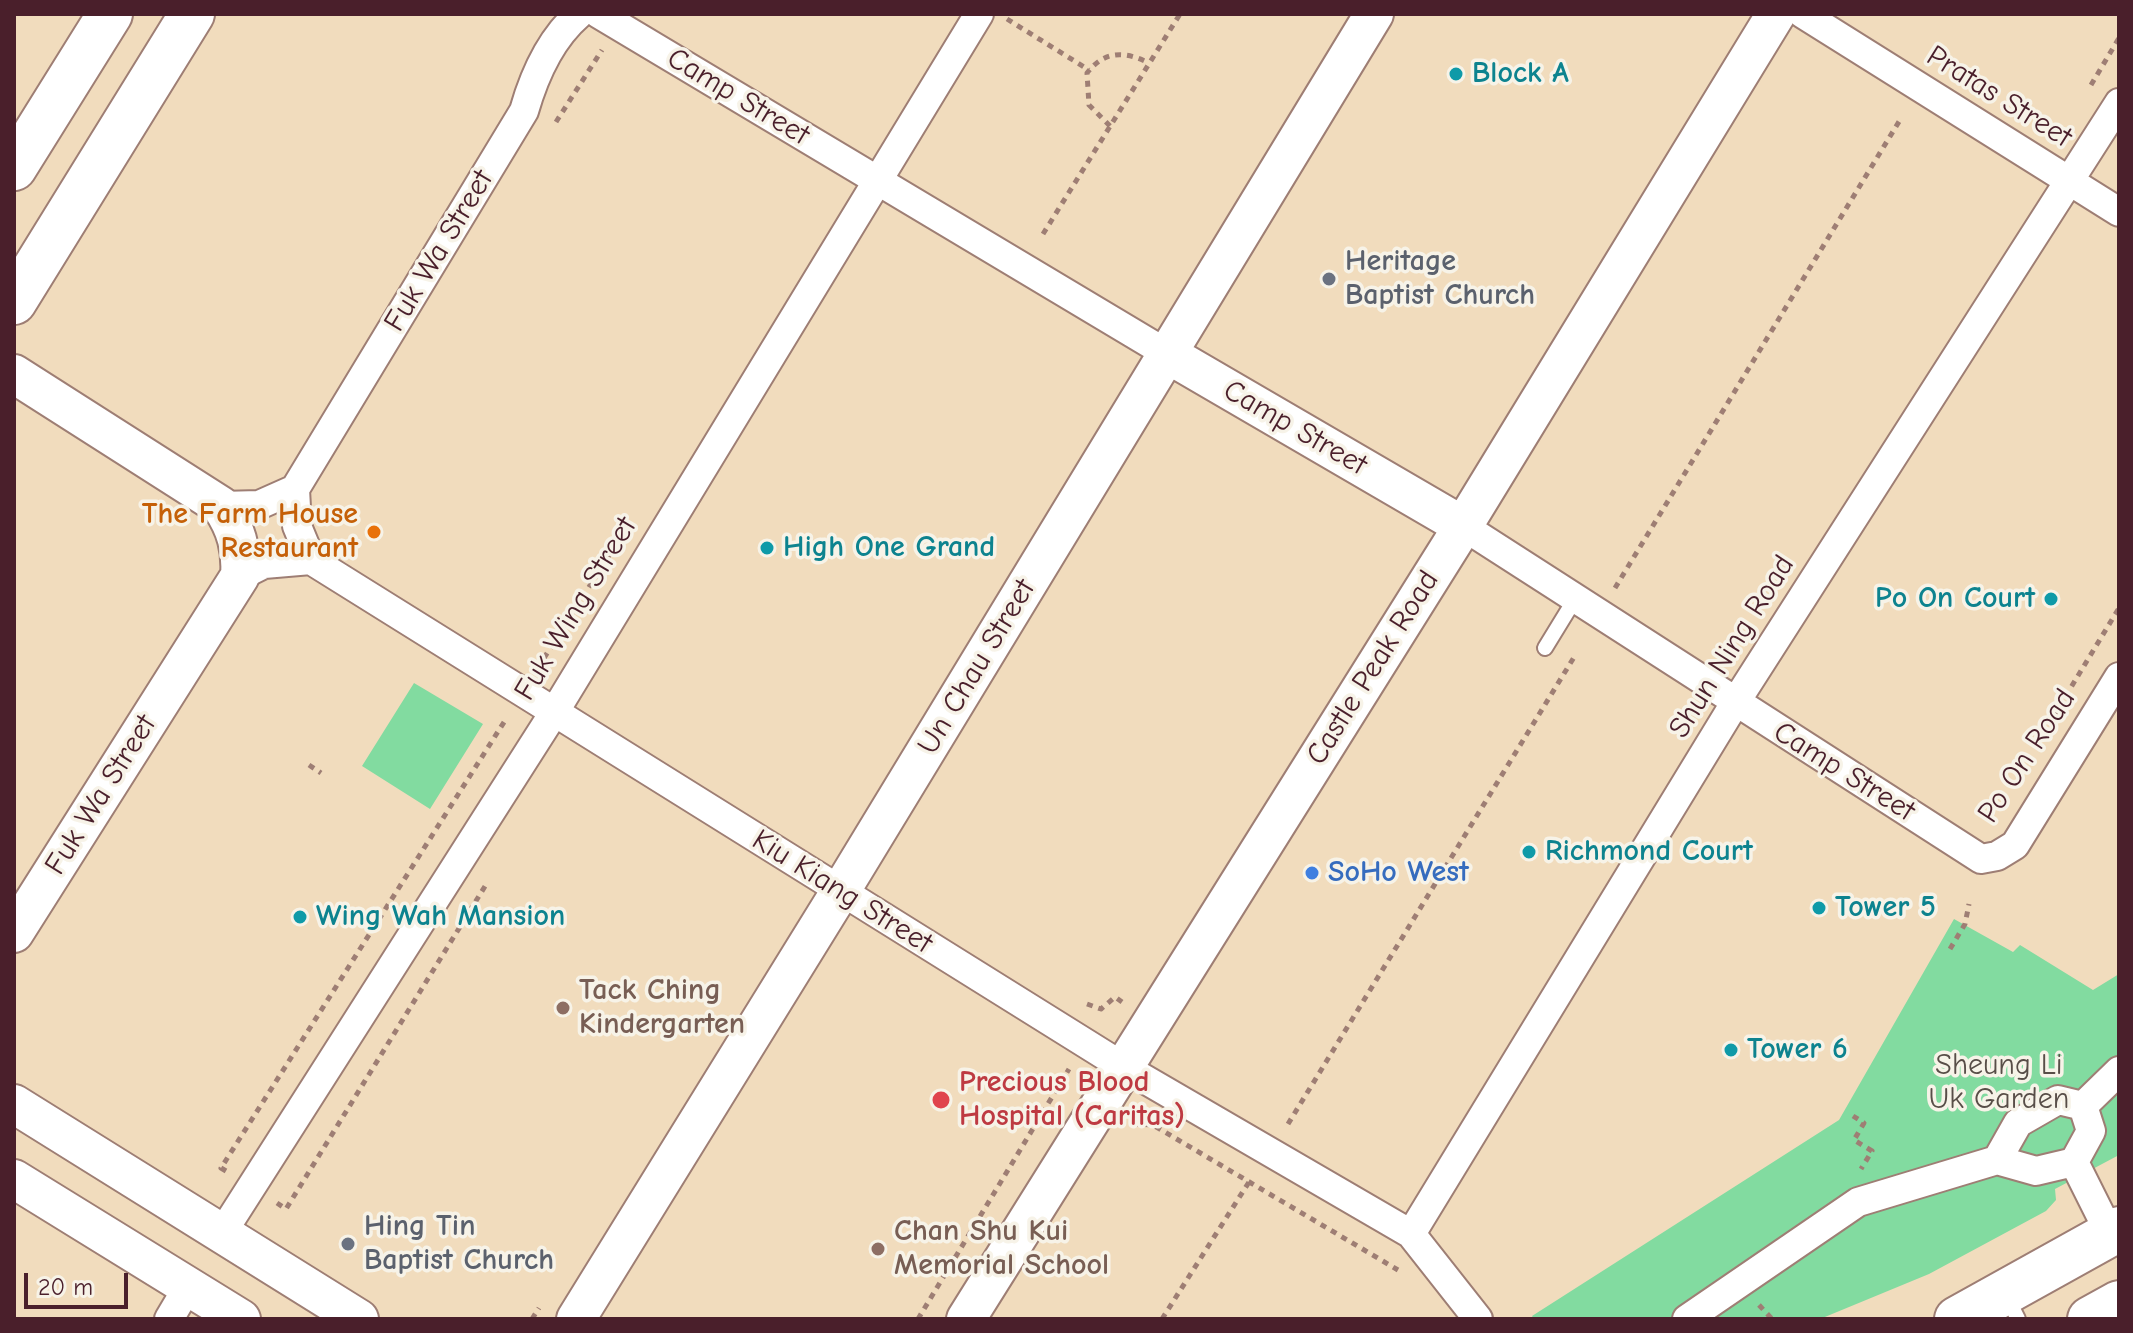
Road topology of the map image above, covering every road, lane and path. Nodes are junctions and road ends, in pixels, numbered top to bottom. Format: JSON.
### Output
{"nodes":[{"id":1,"x":110,"y":14,"type":"edge"},
{"id":2,"x":192,"y":14,"type":"edge"},
{"id":3,"x":579,"y":14,"type":"edge"},
{"id":4,"x":599,"y":14,"type":"edge"},
{"id":5,"x":979,"y":14,"type":"edge"},
{"id":6,"x":999,"y":14,"type":"edge"},
{"id":7,"x":1180,"y":14,"type":"edge"},
{"id":8,"x":1374,"y":14,"type":"edge"},
{"id":9,"x":1776,"y":14,"type":"edge"},
{"id":10,"x":1803,"y":14,"type":"edge"},
{"id":11,"x":2119,"y":38,"type":"edge"},
{"id":12,"x":614,"y":58,"type":"dead end"},
{"id":13,"x":1149,"y":63,"type":"junction"},
{"id":14,"x":1089,"y":70,"type":"junction"},
{"id":15,"x":2089,"y":88,"type":"dead end"},
{"id":16,"x":2119,"y":103,"type":"edge"},
{"id":17,"x":1900,"y":120,"type":"dead end"},
{"id":18,"x":1110,"y":126,"type":"junction"},
{"id":19,"x":551,"y":130,"type":"dead end"},
{"id":20,"x":14,"y":168,"type":"edge"},
{"id":21,"x":877,"y":179,"type":"junction"},
{"id":22,"x":2071,"y":183,"type":"junction"},
{"id":23,"x":2119,"y":212,"type":"edge"},
{"id":24,"x":1043,"y":234,"type":"dead end"},
{"id":25,"x":14,"y":302,"type":"edge"},
{"id":26,"x":1166,"y":353,"type":"junction"},
{"id":27,"x":14,"y":374,"type":"edge"},
{"id":28,"x":295,"y":489,"type":"junction"},
{"id":29,"x":229,"y":522,"type":"junction"},
{"id":30,"x":1463,"y":526,"type":"junction"},
{"id":31,"x":622,"y":533,"type":"dead end"},
{"id":32,"x":311,"y":560,"type":"junction"},
{"id":33,"x":256,"y":569,"type":"junction"},
{"id":34,"x":1613,"y":592,"type":"dead end"},
{"id":35,"x":1575,"y":599,"type":"junction"},
{"id":36,"x":1545,"y":648,"type":"dead end"},
{"id":37,"x":1576,"y":654,"type":"dead end"},
{"id":38,"x":526,"y":658,"type":"dead end"},
{"id":39,"x":2119,"y":677,"type":"edge"},
{"id":40,"x":1735,"y":703,"type":"junction"},
{"id":41,"x":494,"y":709,"type":"dead end"},
{"id":42,"x":555,"y":711,"type":"junction"},
{"id":43,"x":309,"y":765,"type":"dead end"},
{"id":44,"x":321,"y":773,"type":"dead end"},
{"id":45,"x":1981,"y":859,"type":"joint"},
{"id":46,"x":493,"y":873,"type":"dead end"},
{"id":47,"x":840,"y":892,"type":"junction"},
{"id":48,"x":1969,"y":904,"type":"dead end"},
{"id":49,"x":14,"y":933,"type":"edge"},
{"id":50,"x":1950,"y":949,"type":"dead end"},
{"id":51,"x":1073,"y":1063,"type":"dead end"},
{"id":52,"x":1122,"y":1066,"type":"junction"},
{"id":53,"x":2119,"y":1071,"type":"edge"},
{"id":54,"x":14,"y":1104,"type":"edge"},
{"id":55,"x":2083,"y":1106,"type":"junction"},
{"id":56,"x":1853,"y":1116,"type":"dead end"},
{"id":57,"x":1288,"y":1124,"type":"dead end"},
{"id":58,"x":1124,"y":1131,"type":"dead end"},
{"id":59,"x":1997,"y":1160,"type":"junction"},
{"id":60,"x":2074,"y":1162,"type":"junction"},
{"id":61,"x":221,"y":1168,"type":"dead end"},
{"id":62,"x":1860,"y":1171,"type":"dead end"},
{"id":63,"x":14,"y":1179,"type":"edge"},
{"id":64,"x":1249,"y":1182,"type":"junction"},
{"id":65,"x":286,"y":1209,"type":"dead end"},
{"id":66,"x":2115,"y":1231,"type":"edge"},
{"id":67,"x":222,"y":1233,"type":"junction"},
{"id":68,"x":1411,"y":1234,"type":"junction"},
{"id":69,"x":1406,"y":1274,"type":"dead end"},
{"id":70,"x":188,"y":1287,"type":"junction"},
{"id":71,"x":541,"y":1306,"type":"dead end"},
{"id":72,"x":2012,"y":1306,"type":"edge"},
{"id":73,"x":169,"y":1319,"type":"edge"},
{"id":74,"x":241,"y":1319,"type":"edge"},
{"id":75,"x":359,"y":1319,"type":"edge"},
{"id":76,"x":532,"y":1319,"type":"edge"},
{"id":77,"x":576,"y":1319,"type":"edge"},
{"id":78,"x":918,"y":1319,"type":"edge"},
{"id":79,"x":966,"y":1319,"type":"edge"},
{"id":80,"x":1162,"y":1319,"type":"edge"},
{"id":81,"x":1478,"y":1319,"type":"edge"},
{"id":82,"x":1687,"y":1319,"type":"edge"},
{"id":83,"x":1957,"y":1319,"type":"edge"}],
"edges":[{"from":1,"to":20,"type":"main road"},
{"from":2,"to":25,"type":"main road"},
{"from":3,"to":28,"type":"street","name":"Fuk Wa Street"},
{"from":4,"to":21,"type":"street","name":"Camp Street"},
{"from":5,"to":21,"type":"street","name":"Fuk Wing Street"},
{"from":6,"to":14,"type":"path"},
{"from":7,"to":13,"type":"path"},
{"from":8,"to":26,"type":"main road","name":"Un Chau Street"},
{"from":9,"to":30,"type":"main road","name":"Castle Peak Road"},
{"from":10,"to":22,"type":"street","name":"Pratas Street"},
{"from":11,"to":15,"type":"path"},
{"from":12,"to":19,"type":"path"},
{"from":13,"to":14,"type":"path"},
{"from":13,"to":18,"type":"path"},
{"from":14,"to":18,"type":"path"},
{"from":16,"to":22,"type":"street","name":"Shun Ning Road"},
{"from":17,"to":34,"type":"path"},
{"from":18,"to":24,"type":"path"},
{"from":21,"to":26,"type":"street","name":"Camp Street"},
{"from":21,"to":42,"type":"street","name":"Fuk Wing Street"},
{"from":22,"to":23,"type":"street","name":"Pratas Street"},
{"from":22,"to":40,"type":"street","name":"Shun Ning Road"},
{"from":26,"to":30,"type":"main road","name":"Camp Street"},
{"from":26,"to":47,"type":"main road","name":"Un Chau Street"},
{"from":27,"to":29,"type":"main road"},
{"from":28,"to":29,"type":"street"},
{"from":28,"to":32,"type":"street"},
{"from":29,"to":33,"type":"main road"},
{"from":30,"to":35,"type":"street","name":"Camp Street"},
{"from":30,"to":52,"type":"main road","name":"Castle Peak Road"},
{"from":31,"to":38,"type":"path"},
{"from":32,"to":33,"type":"street"},
{"from":32,"to":42,"type":"street","name":"Kiu Kiang Street"},
{"from":33,"to":49,"type":"main road","name":"Fuk Wa Street"},
{"from":35,"to":36,"type":"lane"},
{"from":35,"to":40,"type":"street","name":"Camp Street"},
{"from":37,"to":57,"type":"path"},
{"from":39,"to":45,"type":"street","name":"Po On Road"},
{"from":40,"to":45,"type":"street","name":"Camp Street"},
{"from":40,"to":68,"type":"street","name":"Shun Ning Road"},
{"from":41,"to":61,"type":"path"},
{"from":42,"to":47,"type":"street","name":"Kiu Kiang Street"},
{"from":42,"to":67,"type":"street","name":"Fuk Wing Street"},
{"from":43,"to":44,"type":"path"},
{"from":46,"to":65,"type":"path"},
{"from":47,"to":52,"type":"street","name":"Kiu Kiang Street"},
{"from":47,"to":77,"type":"main road","name":"Un Chau Street"},
{"from":48,"to":50,"type":"path"},
{"from":51,"to":78,"type":"path"},
{"from":52,"to":68,"type":"street","name":"Kiu Kiang Street"},
{"from":52,"to":79,"type":"main road","name":"Castle Peak Road"},
{"from":53,"to":55,"type":"street"},
{"from":54,"to":67,"type":"main road"},
{"from":55,"to":59,"type":"street"},
{"from":55,"to":60,"type":"street"},
{"from":56,"to":62,"type":"path"},
{"from":58,"to":64,"type":"path"},
{"from":59,"to":60,"type":"street"},
{"from":59,"to":82,"type":"street"},
{"from":60,"to":66,"type":"street"},
{"from":63,"to":70,"type":"main road"},
{"from":64,"to":69,"type":"path"},
{"from":64,"to":80,"type":"path"},
{"from":66,"to":72,"type":"main road"},
{"from":67,"to":75,"type":"main road"},
{"from":68,"to":81,"type":"street"},
{"from":70,"to":73,"type":"street"},
{"from":70,"to":74,"type":"main road"},
{"from":71,"to":76,"type":"path"},
{"from":72,"to":83,"type":"main road"}]}
